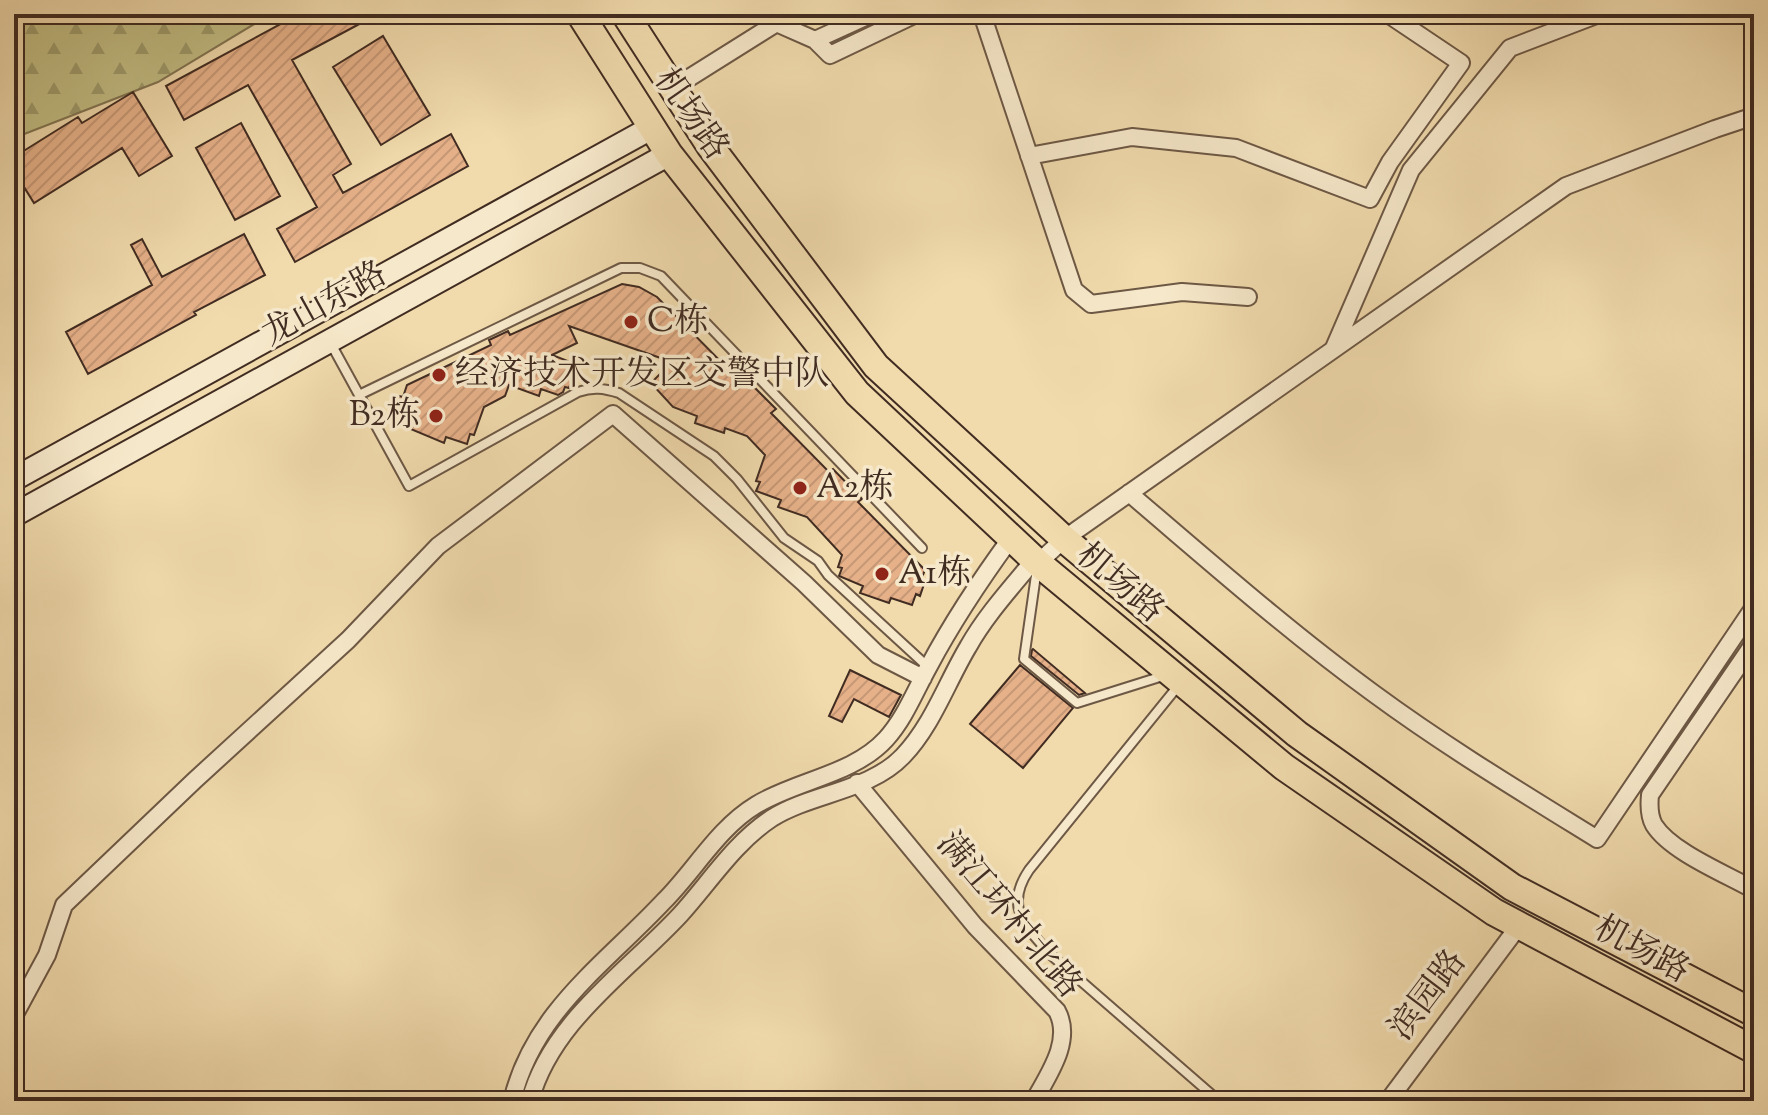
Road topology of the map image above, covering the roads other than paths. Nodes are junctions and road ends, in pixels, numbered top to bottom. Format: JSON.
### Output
{"nodes":[{"id":1,"x":580,"y":14,"type":"edge"},
{"id":2,"x":625,"y":14,"type":"edge"},
{"id":3,"x":756,"y":14,"type":"edge"},
{"id":4,"x":872,"y":14,"type":"edge"},
{"id":5,"x":916,"y":14,"type":"edge"},
{"id":6,"x":982,"y":14,"type":"edge"},
{"id":7,"x":1388,"y":14,"type":"edge"},
{"id":8,"x":1599,"y":14,"type":"edge"},
{"id":9,"x":775,"y":24,"type":"junction"},
{"id":10,"x":815,"y":40,"type":"junction"},
{"id":11,"x":673,"y":88,"type":"junction"},
{"id":12,"x":1754,"y":116,"type":"edge"},
{"id":13,"x":651,"y":128,"type":"junction"},
{"id":14,"x":669,"y":154,"type":"junction"},
{"id":15,"x":1029,"y":156,"type":"junction"},
{"id":16,"x":595,"y":159,"type":"junction"},
{"id":17,"x":610,"y":186,"type":"junction"},
{"id":18,"x":1248,"y":297,"type":"dead end"},
{"id":19,"x":329,"y":341,"type":"junction"},
{"id":20,"x":1334,"y":349,"type":"junction"},
{"id":21,"x":359,"y":395,"type":"junction"},
{"id":22,"x":14,"y":479,"type":"edge"},
{"id":23,"x":1129,"y":493,"type":"junction"},
{"id":24,"x":14,"y":515,"type":"edge"},
{"id":25,"x":1011,"y":538,"type":"junction"},
{"id":26,"x":1064,"y":539,"type":"junction"},
{"id":27,"x":922,"y":548,"type":"dead end"},
{"id":28,"x":1036,"y":561,"type":"junction"},
{"id":29,"x":1754,"y":607,"type":"edge"},
{"id":30,"x":1751,"y":653,"type":"edge"},
{"id":31,"x":926,"y":672,"type":"junction"},
{"id":32,"x":1176,"y":678,"type":"junction"},
{"id":33,"x":857,"y":783,"type":"junction"},
{"id":34,"x":1754,"y":890,"type":"edge"},
{"id":35,"x":1518,"y":927,"type":"junction"},
{"id":36,"x":1754,"y":1013,"type":"edge"},
{"id":37,"x":14,"y":1016,"type":"edge"},
{"id":38,"x":1754,"y":1050,"type":"edge"},
{"id":39,"x":512,"y":1101,"type":"edge"},
{"id":40,"x":530,"y":1101,"type":"edge"},
{"id":41,"x":1034,"y":1101,"type":"edge"},
{"id":42,"x":1219,"y":1101,"type":"edge"},
{"id":43,"x":1388,"y":1101,"type":"edge"}],
"edges":[{"from":1,"to":13,"type":"main road","name":"机场路"},
{"from":2,"to":11,"type":"main road","name":"机场路"},
{"from":3,"to":9,"type":"street"},
{"from":4,"to":10,"type":"street"},
{"from":5,"to":10,"type":"street"},
{"from":6,"to":15,"type":"street"},
{"from":7,"to":15,"type":"street"},
{"from":8,"to":20,"type":"street"},
{"from":9,"to":10,"type":"street"},
{"from":9,"to":11,"type":"street"},
{"from":11,"to":26,"type":"main road","name":"机场路"},
{"from":12,"to":20,"type":"street"},
{"from":13,"to":14,"type":"main road","name":"机场路"},
{"from":13,"to":16,"type":"main road","name":"龙山东路"},
{"from":14,"to":17,"type":"main road","name":"龙山东路"},
{"from":14,"to":25,"type":"main road","name":"机场路"},
{"from":15,"to":18,"type":"street"},
{"from":16,"to":17,"type":"main road"},
{"from":16,"to":22,"type":"main road","name":"龙山东路"},
{"from":17,"to":19,"type":"main road","name":"龙山东路"},
{"from":19,"to":21,"type":"lane"},
{"from":19,"to":24,"type":"main road","name":"龙山东路"},
{"from":20,"to":23,"type":"street"},
{"from":21,"to":27,"type":"lane"},
{"from":21,"to":31,"type":"lane"},
{"from":23,"to":26,"type":"street"},
{"from":23,"to":29,"type":"street"},
{"from":25,"to":28,"type":"main road","name":"机场路"},
{"from":25,"to":31,"type":"street"},
{"from":26,"to":28,"type":"street"},
{"from":26,"to":36,"type":"main road","name":"机场路"},
{"from":28,"to":32,"type":"main road","name":"机场路"},
{"from":28,"to":32,"type":"lane"},
{"from":28,"to":33,"type":"street"},
{"from":30,"to":34,"type":"street"},
{"from":31,"to":37,"type":"street"},
{"from":31,"to":39,"type":"street"},
{"from":32,"to":35,"type":"main road","name":"机场路"},
{"from":32,"to":42,"type":"lane"},
{"from":33,"to":40,"type":"street"},
{"from":33,"to":41,"type":"street","name":"满江环村北路"},
{"from":35,"to":38,"type":"main road","name":"机场路"},
{"from":35,"to":43,"type":"street","name":"滨园路"}]}
